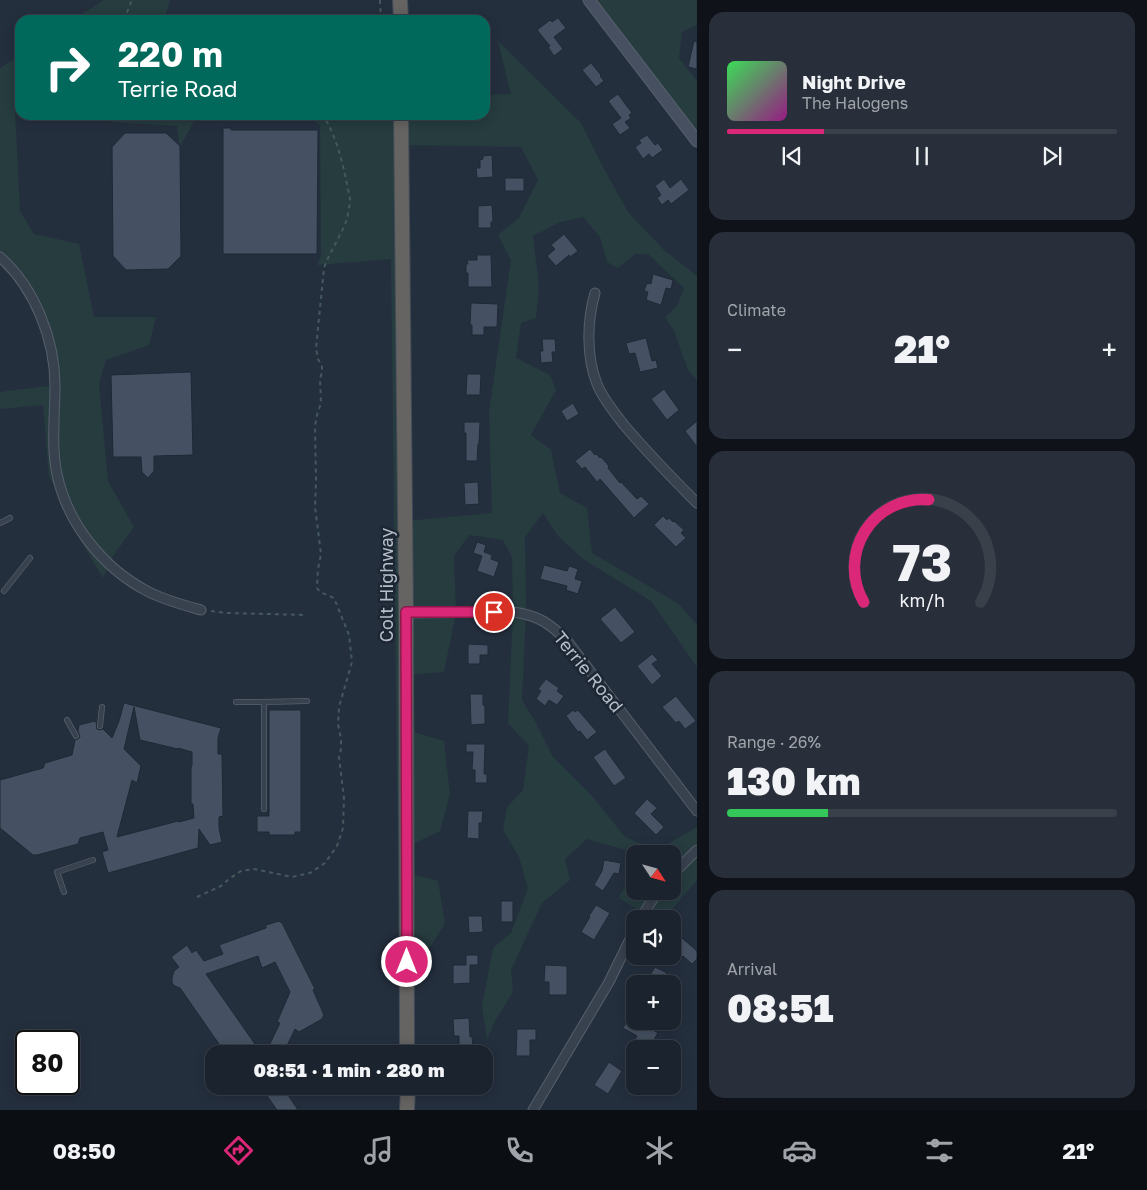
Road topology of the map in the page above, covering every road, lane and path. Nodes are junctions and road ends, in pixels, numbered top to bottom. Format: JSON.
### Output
{"nodes":[{"id":1,"x":132,"y":0,"type":"edge"},
{"id":2,"x":380,"y":0,"type":"edge"},
{"id":3,"x":400,"y":0,"type":"edge"},
{"id":4,"x":589,"y":0,"type":"edge"},
{"id":5,"x":126,"y":15,"type":"edge"},
{"id":6,"x":380,"y":15,"type":"edge"},
{"id":7,"x":400,"y":15,"type":"edge"},
{"id":8,"x":326,"y":120,"type":"edge"},
{"id":9,"x":401,"y":120,"type":"edge"},
{"id":10,"x":697,"y":141,"type":"edge"},
{"id":11,"x":0,"y":257,"type":"edge"},
{"id":12,"x":595,"y":294,"type":"dead end"},
{"id":13,"x":697,"y":503,"type":"edge"},
{"id":14,"x":10,"y":518,"type":"dead end"},
{"id":15,"x":0,"y":523,"type":"edge"},
{"id":16,"x":30,"y":558,"type":"dead end"},
{"id":17,"x":4,"y":591,"type":"dead end"},
{"id":18,"x":201,"y":610,"type":"joint"},
{"id":19,"x":406,"y":612,"type":"junction"},
{"id":20,"x":306,"y":615,"type":"dead end"},
{"id":21,"x":307,"y":701,"type":"dead end"},
{"id":22,"x":236,"y":702,"type":"dead end"},
{"id":23,"x":264,"y":702,"type":"junction"},
{"id":24,"x":102,"y":707,"type":"dead end"},
{"id":25,"x":67,"y":720,"type":"dead end"},
{"id":26,"x":100,"y":726,"type":"dead end"},
{"id":27,"x":76,"y":736,"type":"dead end"},
{"id":28,"x":264,"y":809,"type":"dead end"},
{"id":29,"x":697,"y":812,"type":"edge"},
{"id":30,"x":697,"y":850,"type":"edge"},
{"id":31,"x":93,"y":860,"type":"dead end"},
{"id":32,"x":681,"y":866,"type":"edge"},
{"id":33,"x":64,"y":892,"type":"dead end"},
{"id":34,"x":197,"y":897,"type":"dead end"},
{"id":35,"x":626,"y":947,"type":"edge"},
{"id":36,"x":407,"y":1045,"type":"edge"},
{"id":37,"x":408,"y":1095,"type":"edge"},
{"id":38,"x":408,"y":1110,"type":"edge"},
{"id":39,"x":533,"y":1110,"type":"edge"}],
"edges":[{"from":1,"to":5,"type":"path"},
{"from":2,"to":6,"type":"path"},
{"from":3,"to":7,"type":"highway"},
{"from":4,"to":10,"type":"main road"},
{"from":8,"to":34,"type":"path"},
{"from":9,"to":19,"type":"highway","name":"Colt Highway"},
{"from":11,"to":18,"type":"street"},
{"from":12,"to":13,"type":"street"},
{"from":14,"to":15,"type":"lane"},
{"from":16,"to":17,"type":"lane"},
{"from":18,"to":20,"type":"path"},
{"from":19,"to":29,"type":"street","name":"Terrie Road"},
{"from":19,"to":36,"type":"highway","name":"Colt Highway"},
{"from":21,"to":23,"type":"lane"},
{"from":22,"to":23,"type":"lane"},
{"from":23,"to":28,"type":"lane"},
{"from":24,"to":26,"type":"lane"},
{"from":25,"to":27,"type":"lane"},
{"from":30,"to":32,"type":"street"},
{"from":31,"to":33,"type":"lane"},
{"from":35,"to":39,"type":"street"},
{"from":37,"to":38,"type":"highway"}]}
